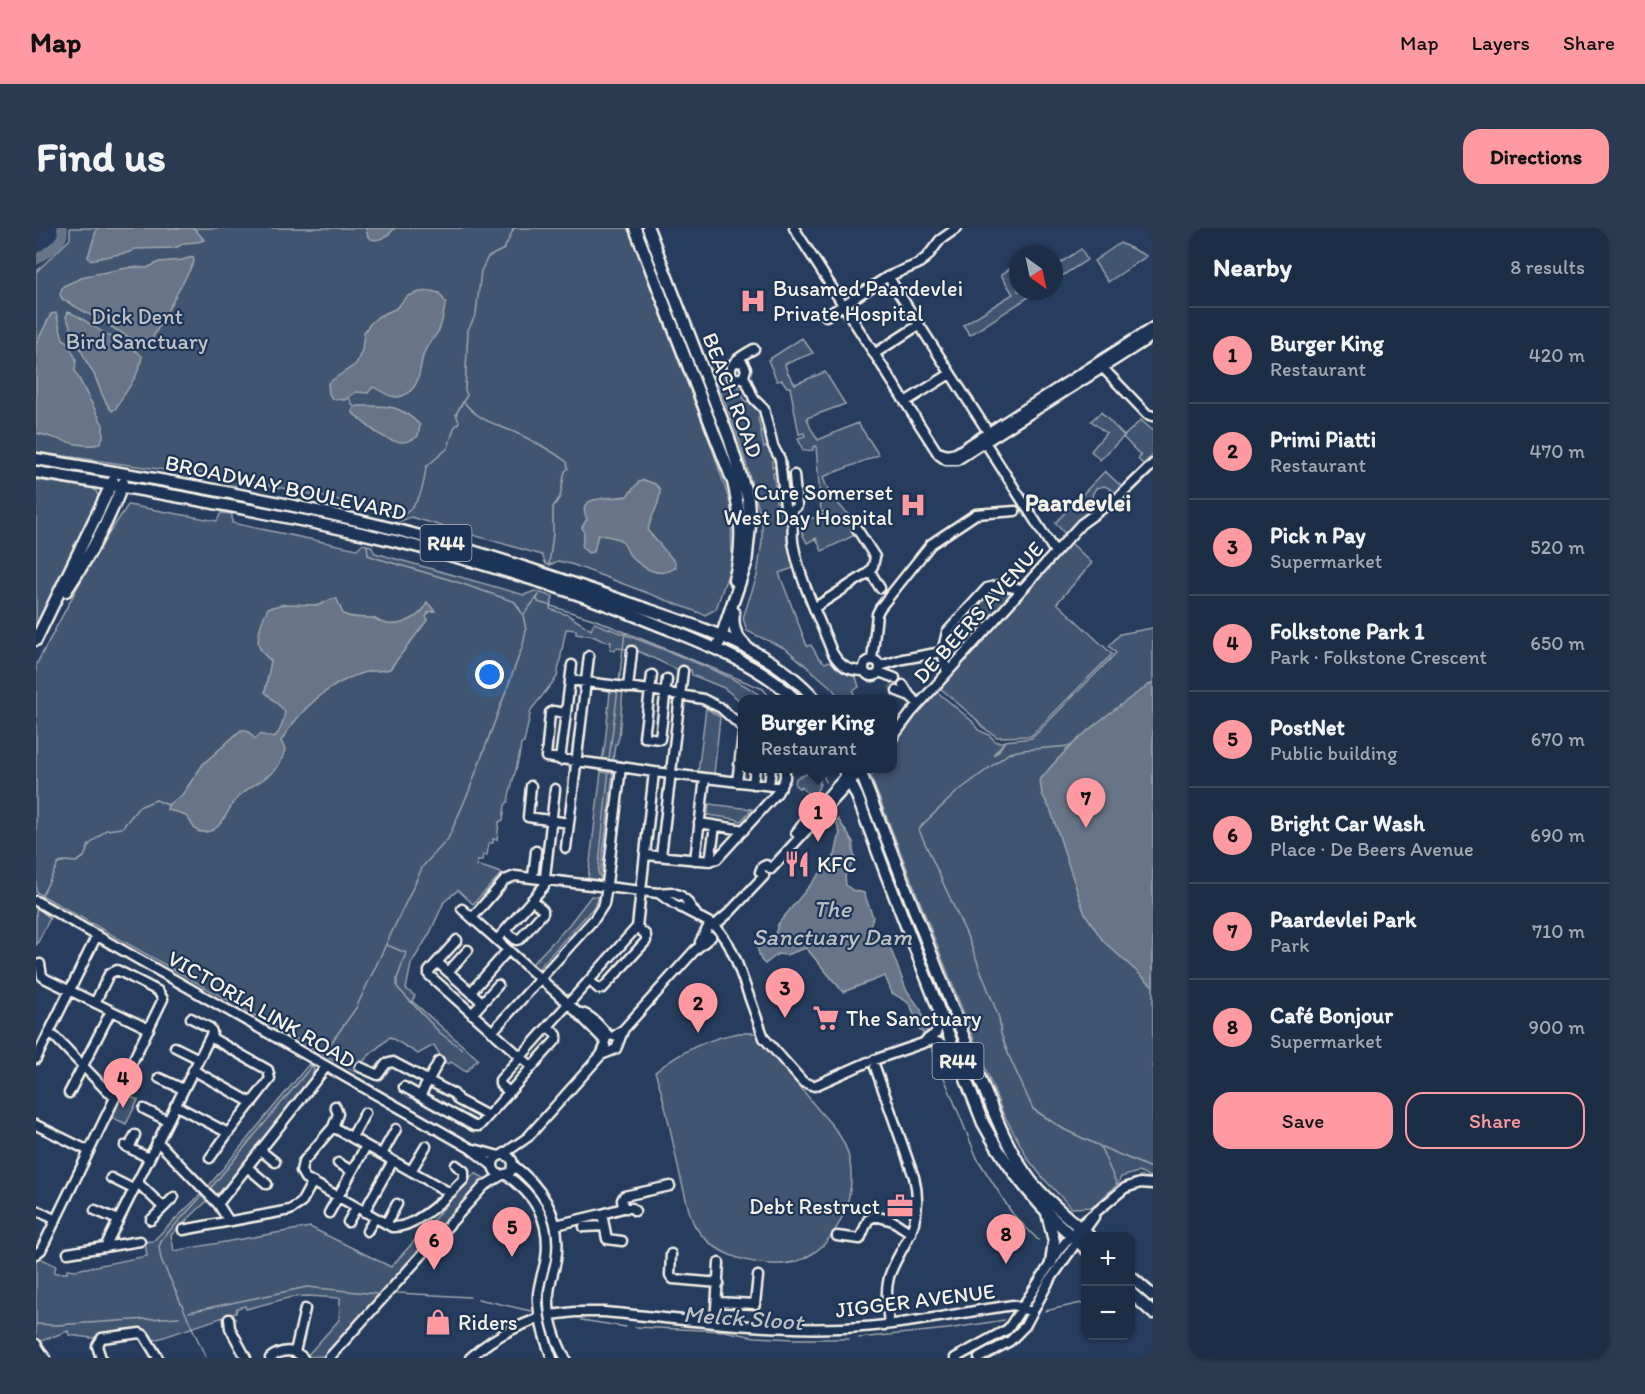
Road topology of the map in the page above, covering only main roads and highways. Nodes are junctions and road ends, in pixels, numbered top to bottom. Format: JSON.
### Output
{"nodes":[{"id":1,"x":635,"y":228,"type":"edge"},
{"id":2,"x":648,"y":228,"type":"edge"},
{"id":3,"x":36,"y":459,"type":"edge"},
{"id":4,"x":36,"y":472,"type":"edge"},
{"id":5,"x":122,"y":473,"type":"junction"},
{"id":6,"x":116,"y":487,"type":"junction"},
{"id":7,"x":734,"y":600,"type":"junction"},
{"id":8,"x":718,"y":636,"type":"junction"},
{"id":9,"x":36,"y":640,"type":"edge"},
{"id":10,"x":713,"y":648,"type":"junction"},
{"id":11,"x":748,"y":648,"type":"junction"},
{"id":12,"x":791,"y":695,"type":"edge"},
{"id":13,"x":811,"y":695,"type":"edge"},
{"id":14,"x":854,"y":773,"type":"edge"},
{"id":15,"x":854,"y":773,"type":"edge"},
{"id":16,"x":1047,"y":1213,"type":"junction"},
{"id":17,"x":1081,"y":1237,"type":"edge"},
{"id":18,"x":1051,"y":1263,"type":"road end"},
{"id":19,"x":1135,"y":1280,"type":"edge"},
{"id":20,"x":1135,"y":1296,"type":"edge"},
{"id":21,"x":1153,"y":1296,"type":"edge"},
{"id":22,"x":1153,"y":1313,"type":"edge"}],
"edges":[{"from":1,"to":8,"type":"main road","name":"BEACH ROAD"},
{"from":2,"to":7,"type":"main road","name":"BEACH ROAD"},
{"from":3,"to":5,"type":"main road","name":"BROADWAY BOULEVARD","number":"R44"},
{"from":4,"to":6,"type":"main road","name":"BROADWAY BOULEVARD","number":"R44"},
{"from":5,"to":6,"type":"main road"},
{"from":5,"to":8,"type":"main road","name":"BROADWAY BOULEVARD","number":"R44"},
{"from":6,"to":9,"type":"main road"},
{"from":6,"to":10,"type":"main road","name":"BROADWAY BOULEVARD","number":"R44"},
{"from":7,"to":8,"type":"main road","name":"BEACH ROAD"},
{"from":7,"to":11,"type":"main road"},
{"from":8,"to":10,"type":"main road","name":"BEACH ROAD"},
{"from":8,"to":11,"type":"main road","name":"BROADWAY BOULEVARD","number":"R44"},
{"from":10,"to":12,"type":"main road","name":"BROADWAY BOULEVARD","number":"R44"},
{"from":11,"to":13,"type":"main road","name":"BROADWAY BOULEVARD","number":"R44"},
{"from":14,"to":16,"type":"main road","number":"R44"},
{"from":15,"to":17,"type":"main road","number":"R44"},
{"from":16,"to":17,"type":"main road","number":"R44"},
{"from":16,"to":18,"type":"main road"},
{"from":19,"to":21,"type":"main road"},
{"from":20,"to":22,"type":"main road"}]}
